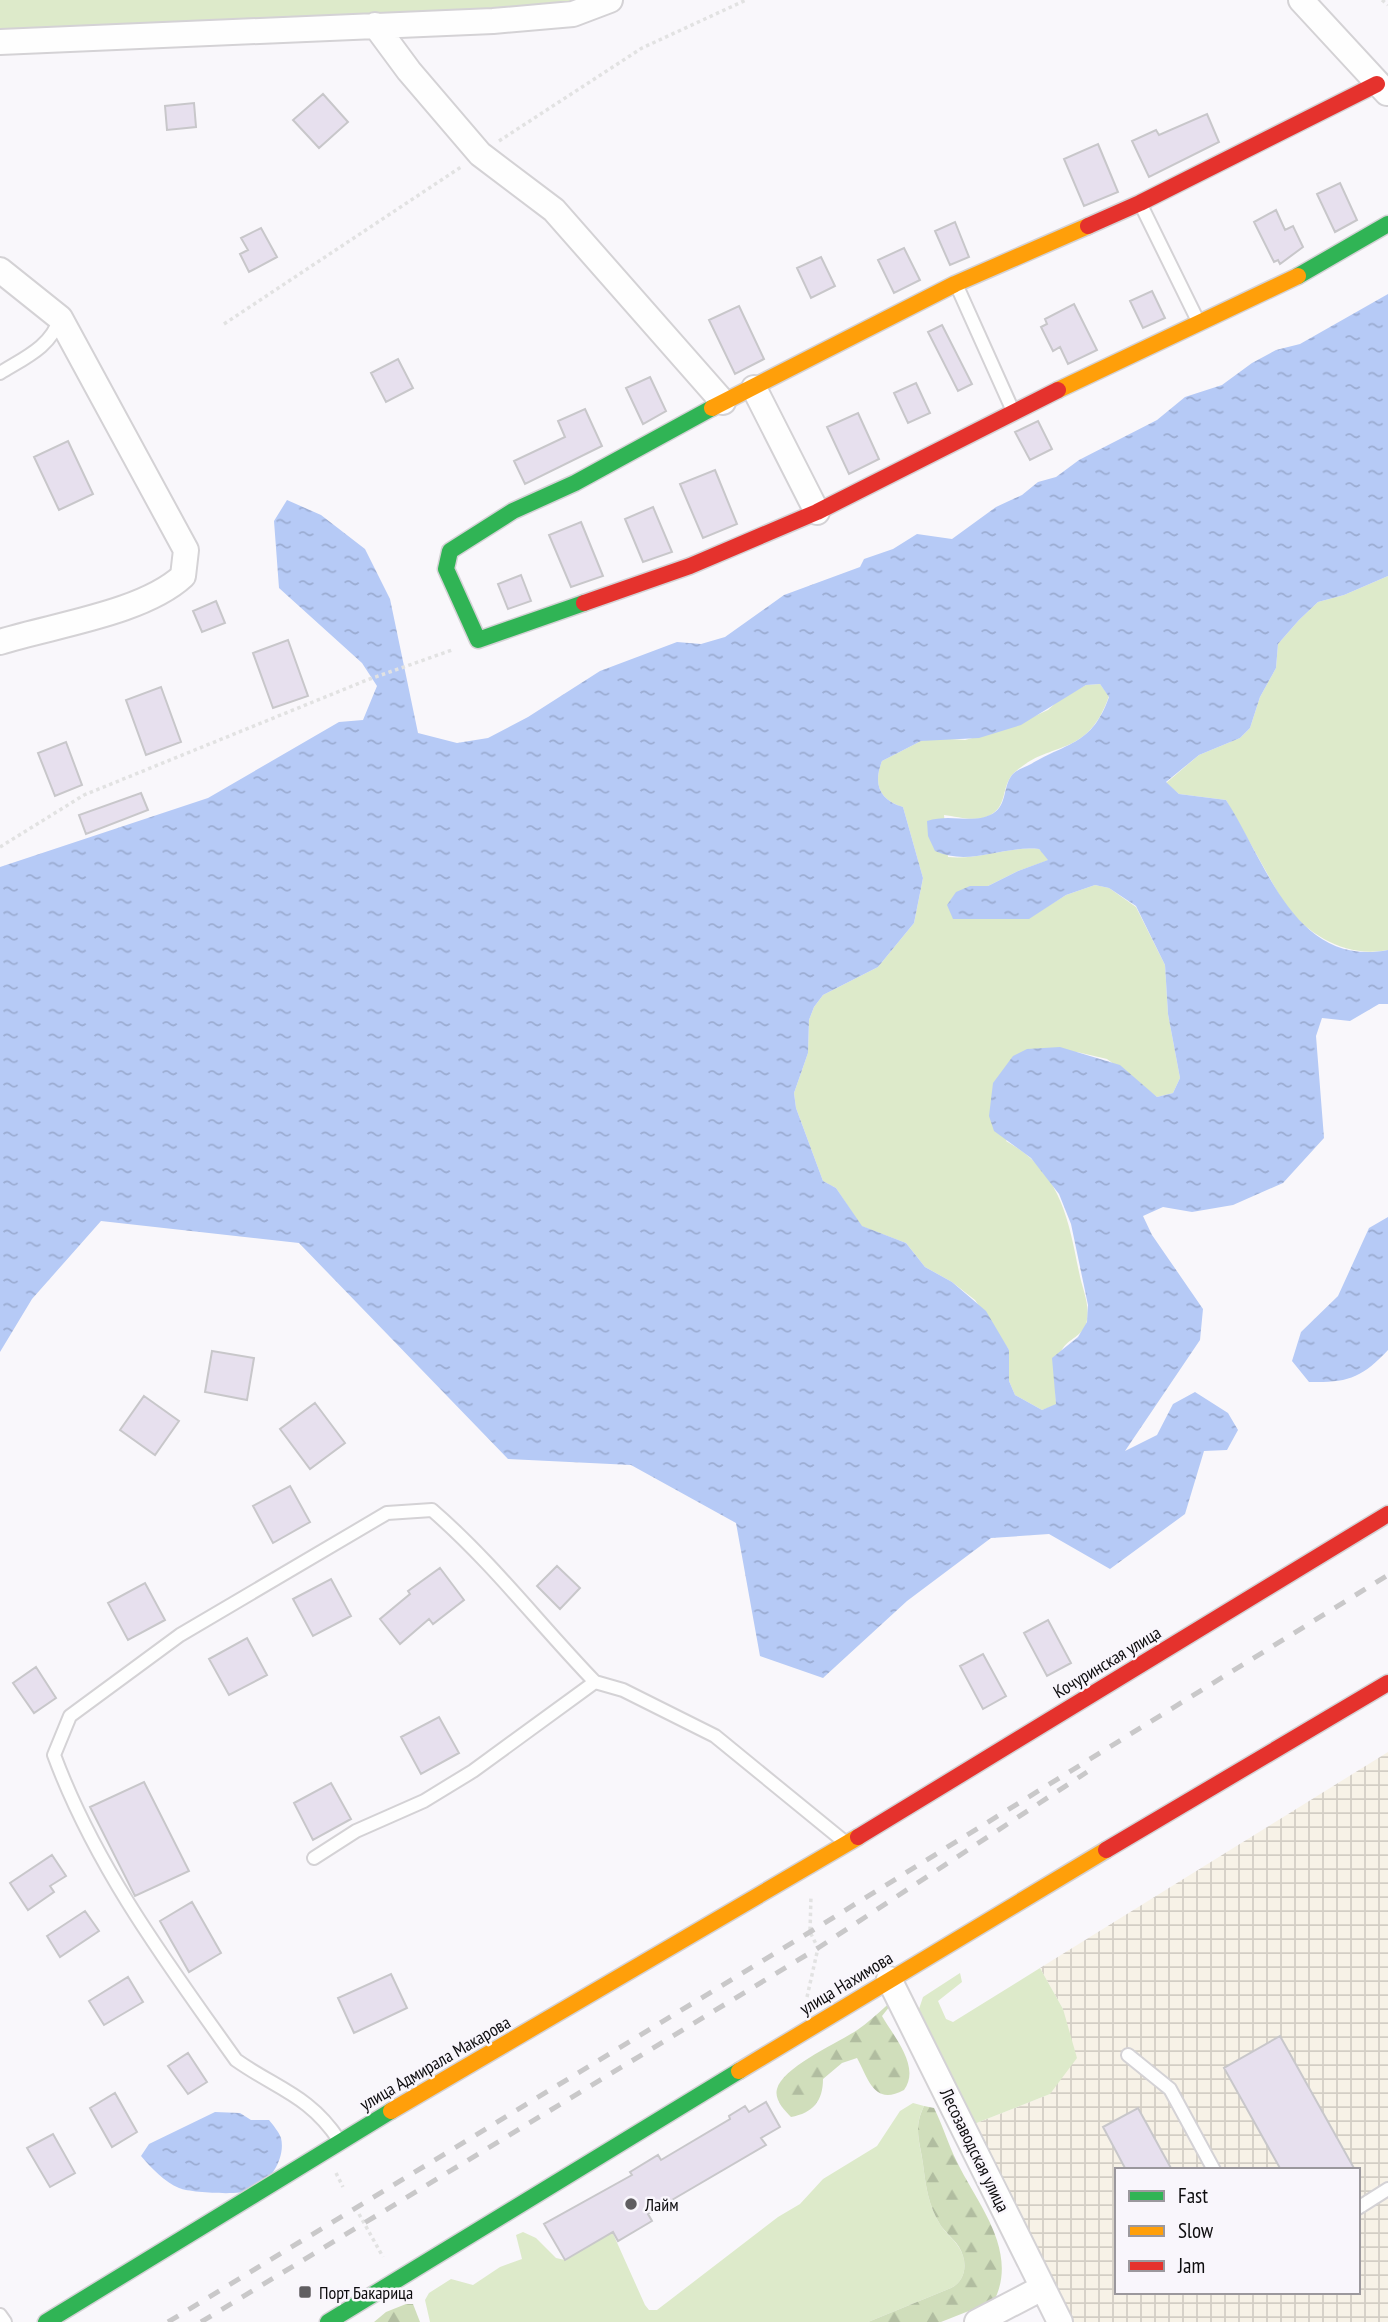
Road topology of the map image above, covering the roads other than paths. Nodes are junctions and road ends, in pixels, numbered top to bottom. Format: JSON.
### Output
{"nodes":[{"id":1,"x":610,"y":0,"type":"edge"},
{"id":2,"x":1301,"y":0,"type":"edge"},
{"id":3,"x":375,"y":24,"type":"junction"},
{"id":4,"x":0,"y":42,"type":"edge"},
{"id":5,"x":1383,"y":89,"type":"edge"},
{"id":6,"x":1140,"y":203,"type":"junction"},
{"id":7,"x":1388,"y":224,"type":"edge"},
{"id":8,"x":0,"y":270,"type":"edge"},
{"id":9,"x":956,"y":284,"type":"junction"},
{"id":10,"x":60,"y":318,"type":"junction"},
{"id":11,"x":1199,"y":324,"type":"junction"},
{"id":12,"x":0,"y":373,"type":"edge"},
{"id":13,"x":754,"y":388,"type":"junction"},
{"id":14,"x":723,"y":402,"type":"junction"},
{"id":15,"x":1013,"y":411,"type":"junction"},
{"id":16,"x":817,"y":512,"type":"junction"},
{"id":17,"x":0,"y":642,"type":"edge"},
{"id":18,"x":1388,"y":1514,"type":"edge"},
{"id":19,"x":594,"y":1682,"type":"junction"},
{"id":20,"x":1388,"y":1683,"type":"edge"},
{"id":21,"x":846,"y":1843,"type":"junction"},
{"id":22,"x":314,"y":1858,"type":"dead end"},
{"id":23,"x":889,"y":1979,"type":"junction"},
{"id":24,"x":1128,"y":2055,"type":"dead end"},
{"id":25,"x":340,"y":2141,"type":"junction"},
{"id":26,"x":1213,"y":2168,"type":"edge"},
{"id":27,"x":1388,"y":2189,"type":"edge"},
{"id":28,"x":1360,"y":2207,"type":"edge"},
{"id":29,"x":1042,"y":2288,"type":"junction"},
{"id":30,"x":0,"y":2315,"type":"edge"},
{"id":31,"x":5,"y":2322,"type":"edge"},
{"id":32,"x":46,"y":2322,"type":"edge"},
{"id":33,"x":328,"y":2322,"type":"edge"},
{"id":34,"x":977,"y":2322,"type":"edge"},
{"id":35,"x":1059,"y":2322,"type":"edge"}],
"edges":[{"from":1,"to":3,"type":"street"},
{"from":2,"to":5,"type":"street"},
{"from":3,"to":4,"type":"street"},
{"from":3,"to":14,"type":"street"},
{"from":5,"to":6,"type":"street"},
{"from":6,"to":9,"type":"street"},
{"from":6,"to":11,"type":"lane"},
{"from":7,"to":11,"type":"street"},
{"from":8,"to":10,"type":"street"},
{"from":9,"to":13,"type":"street"},
{"from":9,"to":15,"type":"lane"},
{"from":10,"to":12,"type":"lane"},
{"from":10,"to":17,"type":"street"},
{"from":11,"to":15,"type":"street"},
{"from":13,"to":14,"type":"street"},
{"from":13,"to":16,"type":"street"},
{"from":14,"to":16,"type":"street"},
{"from":15,"to":16,"type":"street"},
{"from":18,"to":21,"type":"street","name":"Кочуринская улица"},
{"from":19,"to":21,"type":"lane"},
{"from":19,"to":22,"type":"lane"},
{"from":19,"to":25,"type":"lane"},
{"from":20,"to":23,"type":"street","name":"улица Нахимова"},
{"from":21,"to":25,"type":"street","name":"улица Адмирала Макарова"},
{"from":23,"to":29,"type":"street","name":"Лесозаводская улица"},
{"from":23,"to":33,"type":"street","name":"улица Нахимова"},
{"from":24,"to":26,"type":"lane"},
{"from":25,"to":32,"type":"street","name":"улица Адмирала Макарова"},
{"from":27,"to":28,"type":"lane"},
{"from":29,"to":34,"type":"street"},
{"from":29,"to":35,"type":"street","name":"Лесозаводская улица"},
{"from":30,"to":31,"type":"lane"}]}
